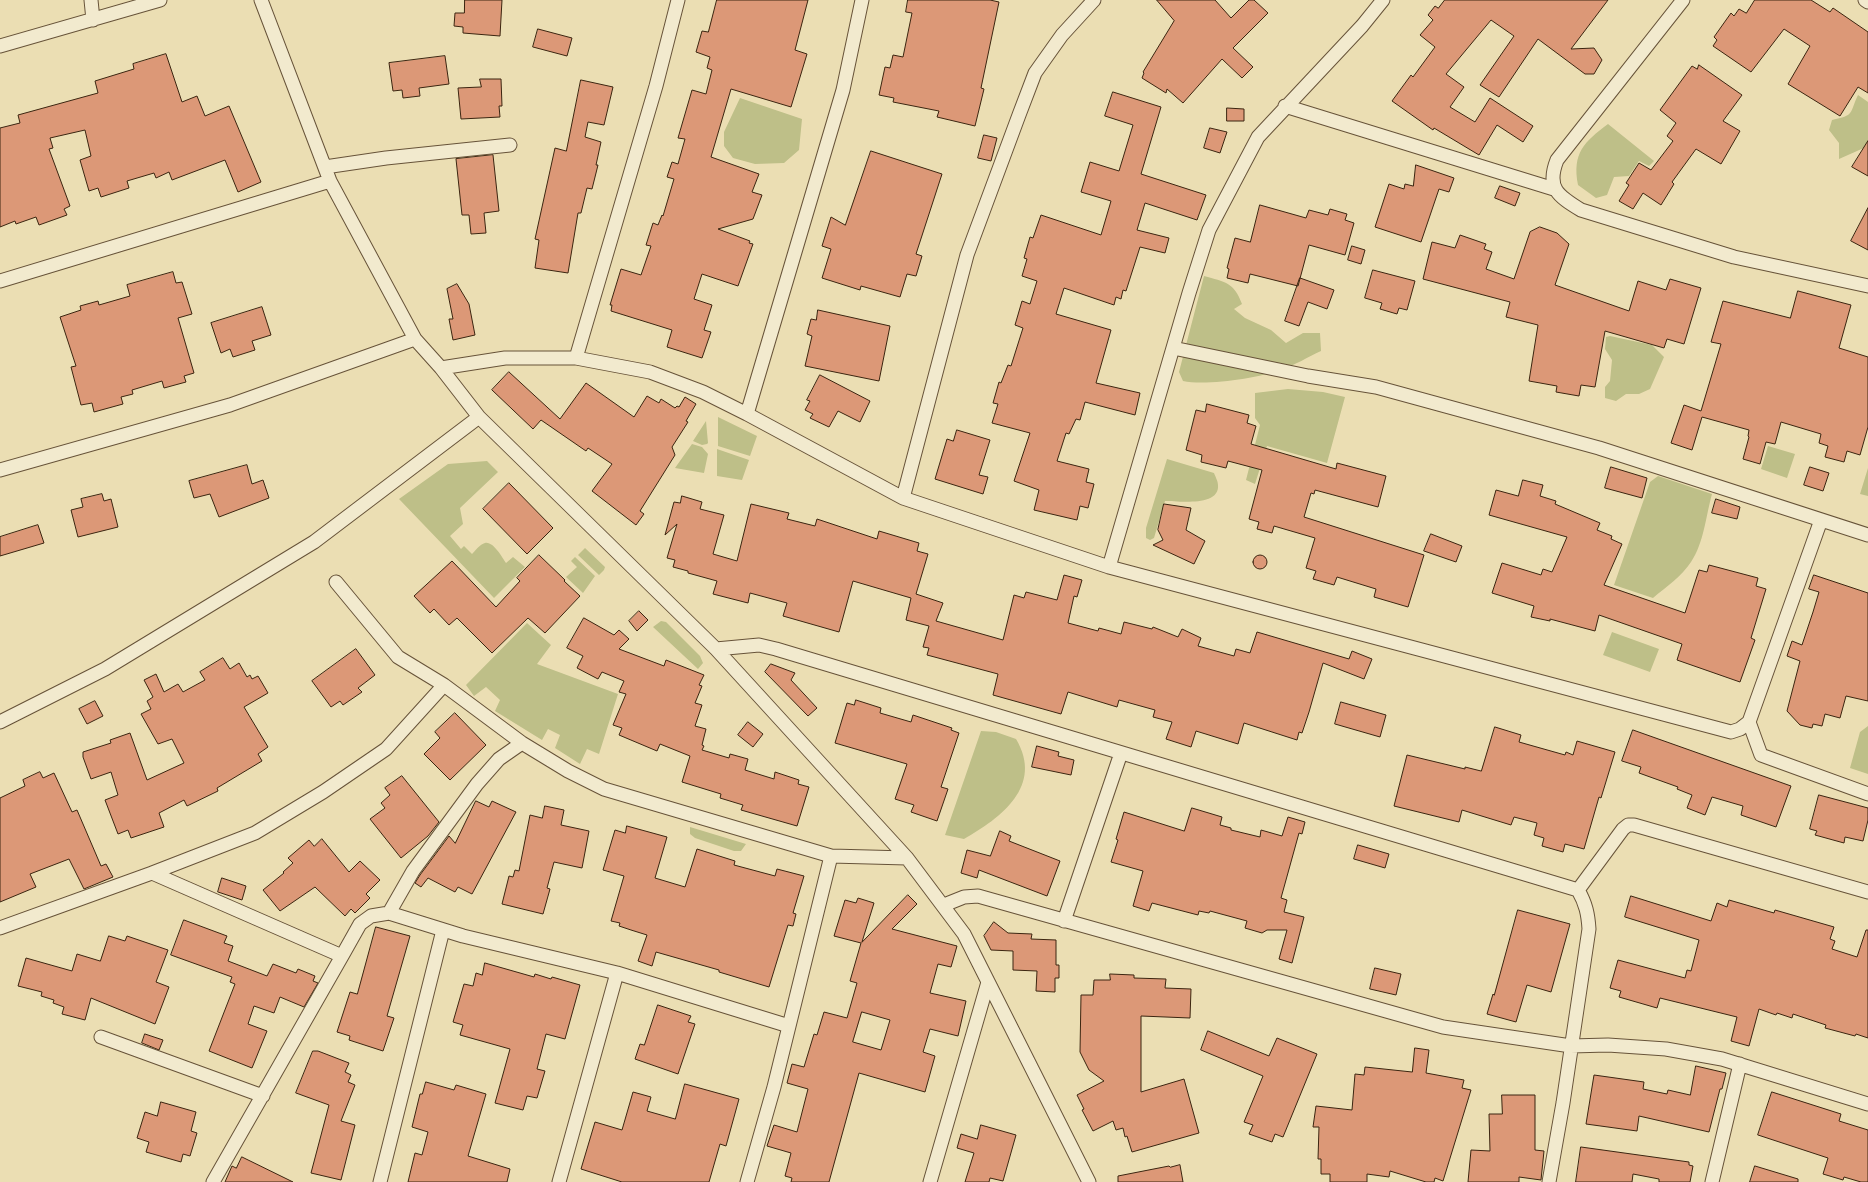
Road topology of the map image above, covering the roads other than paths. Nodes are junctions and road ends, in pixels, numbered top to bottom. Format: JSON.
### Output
{"nodes":[{"id":1,"x":91,"y":0,"type":"edge"},
{"id":2,"x":160,"y":0,"type":"edge"},
{"id":3,"x":261,"y":0,"type":"edge"},
{"id":4,"x":678,"y":0,"type":"edge"},
{"id":5,"x":862,"y":0,"type":"edge"},
{"id":6,"x":1094,"y":0,"type":"edge"},
{"id":7,"x":1383,"y":0,"type":"edge"},
{"id":8,"x":1683,"y":0,"type":"edge"},
{"id":9,"x":1865,"y":0,"type":"edge"},
{"id":10,"x":1868,"y":2,"type":"edge"},
{"id":11,"x":93,"y":20,"type":"junction"},
{"id":12,"x":0,"y":46,"type":"edge"},
{"id":13,"x":1285,"y":106,"type":"junction"},
{"id":14,"x":510,"y":145,"type":"dead end"},
{"id":15,"x":325,"y":167,"type":"junction"},
{"id":16,"x":330,"y":181,"type":"junction"},
{"id":17,"x":1554,"y":189,"type":"junction"},
{"id":18,"x":0,"y":281,"type":"edge"},
{"id":19,"x":1868,"y":286,"type":"edge"},
{"id":20,"x":415,"y":339,"type":"junction"},
{"id":21,"x":1173,"y":348,"type":"junction"},
{"id":22,"x":576,"y":358,"type":"junction"},
{"id":23,"x":441,"y":368,"type":"junction"},
{"id":24,"x":747,"y":414,"type":"junction"},
{"id":25,"x":479,"y":417,"type":"junction"},
{"id":26,"x":0,"y":470,"type":"edge"},
{"id":27,"x":903,"y":498,"type":"junction"},
{"id":28,"x":1821,"y":520,"type":"junction"},
{"id":29,"x":1868,"y":535,"type":"edge"},
{"id":30,"x":1109,"y":567,"type":"junction"},
{"id":31,"x":336,"y":582,"type":"dead end"},
{"id":32,"x":716,"y":649,"type":"junction"},
{"id":33,"x":444,"y":686,"type":"junction"},
{"id":34,"x":0,"y":722,"type":"edge"},
{"id":35,"x":1749,"y":722,"type":"junction"},
{"id":36,"x":522,"y":743,"type":"junction"},
{"id":37,"x":1121,"y":753,"type":"junction"},
{"id":38,"x":1868,"y":794,"type":"edge"},
{"id":39,"x":831,"y":856,"type":"junction"},
{"id":40,"x":907,"y":858,"type":"junction"},
{"id":41,"x":152,"y":873,"type":"junction"},
{"id":42,"x":1578,"y":890,"type":"junction"},
{"id":43,"x":1868,"y":892,"type":"edge"},
{"id":44,"x":944,"y":905,"type":"junction"},
{"id":45,"x":389,"y":913,"type":"junction"},
{"id":46,"x":1064,"y":921,"type":"junction"},
{"id":47,"x":0,"y":928,"type":"edge"},
{"id":48,"x":443,"y":930,"type":"junction"},
{"id":49,"x":342,"y":956,"type":"junction"},
{"id":50,"x":617,"y":973,"type":"junction"},
{"id":51,"x":988,"y":982,"type":"junction"},
{"id":52,"x":789,"y":1026,"type":"junction"},
{"id":53,"x":101,"y":1037,"type":"dead end"},
{"id":54,"x":1571,"y":1046,"type":"junction"},
{"id":55,"x":1740,"y":1064,"type":"junction"},
{"id":56,"x":263,"y":1096,"type":"junction"},
{"id":57,"x":1868,"y":1104,"type":"edge"},
{"id":58,"x":212,"y":1182,"type":"edge"},
{"id":59,"x":380,"y":1182,"type":"edge"},
{"id":60,"x":559,"y":1182,"type":"edge"},
{"id":61,"x":747,"y":1182,"type":"edge"},
{"id":62,"x":930,"y":1182,"type":"edge"},
{"id":63,"x":1089,"y":1182,"type":"edge"},
{"id":64,"x":1549,"y":1182,"type":"edge"},
{"id":65,"x":1712,"y":1182,"type":"edge"}],
"edges":[{"from":1,"to":11,"type":"street"},
{"from":2,"to":11,"type":"street"},
{"from":3,"to":15,"type":"street"},
{"from":4,"to":22,"type":"street"},
{"from":5,"to":24,"type":"street"},
{"from":6,"to":27,"type":"street"},
{"from":7,"to":13,"type":"street"},
{"from":8,"to":17,"type":"street"},
{"from":9,"to":10,"type":"street"},
{"from":11,"to":12,"type":"street"},
{"from":13,"to":17,"type":"street"},
{"from":13,"to":21,"type":"street"},
{"from":14,"to":15,"type":"street"},
{"from":15,"to":16,"type":"street"},
{"from":16,"to":18,"type":"street"},
{"from":16,"to":20,"type":"street"},
{"from":17,"to":19,"type":"street"},
{"from":20,"to":23,"type":"street"},
{"from":20,"to":26,"type":"street"},
{"from":21,"to":28,"type":"street"},
{"from":21,"to":30,"type":"street"},
{"from":22,"to":23,"type":"street"},
{"from":22,"to":24,"type":"street"},
{"from":23,"to":25,"type":"street"},
{"from":24,"to":27,"type":"street"},
{"from":25,"to":32,"type":"street"},
{"from":25,"to":34,"type":"street"},
{"from":27,"to":30,"type":"street"},
{"from":28,"to":29,"type":"street"},
{"from":28,"to":35,"type":"street"},
{"from":30,"to":35,"type":"street"},
{"from":31,"to":33,"type":"street"},
{"from":32,"to":37,"type":"street"},
{"from":32,"to":40,"type":"street"},
{"from":33,"to":36,"type":"street"},
{"from":33,"to":41,"type":"street"},
{"from":35,"to":38,"type":"street"},
{"from":36,"to":39,"type":"street"},
{"from":36,"to":45,"type":"street"},
{"from":37,"to":42,"type":"street"},
{"from":37,"to":46,"type":"street"},
{"from":39,"to":40,"type":"street"},
{"from":39,"to":52,"type":"street"},
{"from":40,"to":44,"type":"street"},
{"from":41,"to":47,"type":"street"},
{"from":41,"to":49,"type":"street"},
{"from":42,"to":43,"type":"street"},
{"from":42,"to":54,"type":"street"},
{"from":44,"to":46,"type":"street"},
{"from":44,"to":51,"type":"street"},
{"from":45,"to":48,"type":"street"},
{"from":45,"to":49,"type":"street"},
{"from":46,"to":54,"type":"street"},
{"from":48,"to":50,"type":"street"},
{"from":48,"to":59,"type":"street"},
{"from":49,"to":56,"type":"street"},
{"from":50,"to":52,"type":"street"},
{"from":50,"to":60,"type":"street"},
{"from":51,"to":62,"type":"street"},
{"from":51,"to":63,"type":"street"},
{"from":52,"to":61,"type":"street"},
{"from":53,"to":56,"type":"street"},
{"from":54,"to":55,"type":"street"},
{"from":54,"to":64,"type":"street"},
{"from":55,"to":57,"type":"street"},
{"from":55,"to":65,"type":"street"},
{"from":56,"to":58,"type":"street"}]}
